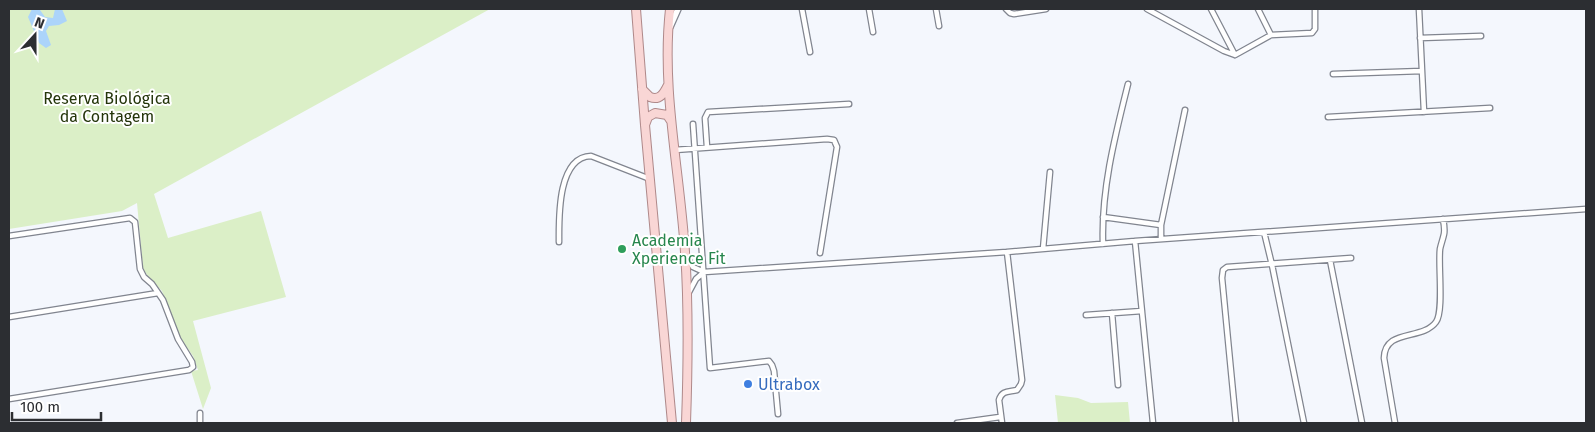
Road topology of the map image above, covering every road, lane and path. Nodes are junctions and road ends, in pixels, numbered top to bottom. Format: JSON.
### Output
{"nodes":[{"id":1,"x":636,"y":9,"type":"edge"},
{"id":2,"x":670,"y":9,"type":"edge"},
{"id":3,"x":678,"y":9,"type":"edge"},
{"id":4,"x":802,"y":9,"type":"edge"},
{"id":5,"x":869,"y":9,"type":"edge"},
{"id":6,"x":936,"y":9,"type":"edge"},
{"id":7,"x":1006,"y":9,"type":"edge"},
{"id":8,"x":1046,"y":9,"type":"edge"},
{"id":9,"x":1146,"y":9,"type":"edge"},
{"id":10,"x":1211,"y":9,"type":"edge"},
{"id":11,"x":1258,"y":9,"type":"edge"},
{"id":12,"x":1315,"y":9,"type":"edge"},
{"id":13,"x":1419,"y":9,"type":"edge"},
{"id":14,"x":939,"y":26,"type":"dead end"},
{"id":15,"x":873,"y":32,"type":"dead end"},
{"id":16,"x":667,"y":33,"type":"junction"},
{"id":17,"x":1271,"y":35,"type":"junction"},
{"id":18,"x":1481,"y":36,"type":"dead end"},
{"id":19,"x":1420,"y":38,"type":"junction"},
{"id":20,"x":810,"y":52,"type":"dead end"},
{"id":21,"x":1235,"y":55,"type":"junction"},
{"id":22,"x":1422,"y":71,"type":"junction"},
{"id":23,"x":1333,"y":74,"type":"dead end"},
{"id":24,"x":1128,"y":84,"type":"dead end"},
{"id":25,"x":668,"y":85,"type":"junction"},
{"id":26,"x":642,"y":88,"type":"junction"},
{"id":27,"x":849,"y":104,"type":"dead end"},
{"id":28,"x":1490,"y":108,"type":"dead end"},
{"id":29,"x":1185,"y":110,"type":"dead end"},
{"id":30,"x":1424,"y":112,"type":"junction"},
{"id":31,"x":1328,"y":117,"type":"dead end"},
{"id":32,"x":672,"y":123,"type":"junction"},
{"id":33,"x":693,"y":124,"type":"dead end"},
{"id":34,"x":644,"y":125,"type":"junction"},
{"id":35,"x":695,"y":148,"type":"junction"},
{"id":36,"x":708,"y":148,"type":"junction"},
{"id":37,"x":675,"y":150,"type":"junction"},
{"id":38,"x":1050,"y":172,"type":"dead end"},
{"id":39,"x":650,"y":179,"type":"junction"},
{"id":40,"x":1586,"y":209,"type":"edge"},
{"id":41,"x":1103,"y":217,"type":"junction"},
{"id":42,"x":1443,"y":219,"type":"junction"},
{"id":43,"x":1161,"y":225,"type":"junction"},
{"id":44,"x":1264,"y":232,"type":"junction"},
{"id":45,"x":9,"y":236,"type":"edge"},
{"id":46,"x":1160,"y":239,"type":"junction"},
{"id":47,"x":1135,"y":241,"type":"junction"},
{"id":48,"x":559,"y":242,"type":"dead end"},
{"id":49,"x":1103,"y":244,"type":"junction"},
{"id":50,"x":1043,"y":249,"type":"junction"},
{"id":51,"x":685,"y":252,"type":"junction"},
{"id":52,"x":1007,"y":252,"type":"junction"},
{"id":53,"x":820,"y":253,"type":"dead end"},
{"id":54,"x":1351,"y":258,"type":"dead end"},
{"id":55,"x":1330,"y":260,"type":"junction"},
{"id":56,"x":1272,"y":265,"type":"junction"},
{"id":57,"x":704,"y":272,"type":"junction"},
{"id":58,"x":158,"y":293,"type":"junction"},
{"id":59,"x":687,"y":296,"type":"junction"},
{"id":60,"x":1142,"y":310,"type":"junction"},
{"id":61,"x":1112,"y":313,"type":"junction"},
{"id":62,"x":1086,"y":315,"type":"dead end"},
{"id":63,"x":9,"y":317,"type":"edge"},
{"id":64,"x":1118,"y":385,"type":"dead end"},
{"id":65,"x":9,"y":399,"type":"edge"},
{"id":66,"x":200,"y":413,"type":"dead end"},
{"id":67,"x":778,"y":414,"type":"dead end"},
{"id":68,"x":1000,"y":417,"type":"junction"},
{"id":69,"x":200,"y":423,"type":"edge"},
{"id":70,"x":672,"y":423,"type":"edge"},
{"id":71,"x":686,"y":423,"type":"edge"},
{"id":72,"x":957,"y":423,"type":"edge"},
{"id":73,"x":1002,"y":423,"type":"edge"},
{"id":74,"x":1154,"y":423,"type":"edge"},
{"id":75,"x":1236,"y":423,"type":"edge"},
{"id":76,"x":1304,"y":423,"type":"edge"},
{"id":77,"x":1362,"y":423,"type":"edge"},
{"id":78,"x":1395,"y":423,"type":"edge"}],
"edges":[{"from":1,"to":26,"type":"main road"},
{"from":2,"to":16,"type":"main road"},
{"from":3,"to":16,"type":"street"},
{"from":4,"to":20,"type":"street"},
{"from":5,"to":15,"type":"street"},
{"from":6,"to":14,"type":"street"},
{"from":7,"to":8,"type":"street"},
{"from":9,"to":21,"type":"street"},
{"from":10,"to":21,"type":"street"},
{"from":11,"to":17,"type":"street"},
{"from":12,"to":17,"type":"street"},
{"from":13,"to":19,"type":"street"},
{"from":16,"to":25,"type":"main road"},
{"from":17,"to":21,"type":"street"},
{"from":18,"to":19,"type":"street"},
{"from":19,"to":22,"type":"street"},
{"from":22,"to":23,"type":"street"},
{"from":22,"to":30,"type":"street"},
{"from":24,"to":41,"type":"street"},
{"from":25,"to":26,"type":"main road"},
{"from":25,"to":32,"type":"main road"},
{"from":26,"to":34,"type":"main road"},
{"from":27,"to":36,"type":"street"},
{"from":28,"to":30,"type":"street"},
{"from":29,"to":43,"type":"street"},
{"from":30,"to":31,"type":"street"},
{"from":32,"to":34,"type":"main road"},
{"from":32,"to":37,"type":"main road"},
{"from":33,"to":35,"type":"street"},
{"from":34,"to":39,"type":"main road"},
{"from":35,"to":36,"type":"street"},
{"from":35,"to":37,"type":"street"},
{"from":35,"to":57,"type":"street"},
{"from":36,"to":53,"type":"street"},
{"from":37,"to":51,"type":"main road"},
{"from":38,"to":50,"type":"street"},
{"from":39,"to":48,"type":"street"},
{"from":39,"to":70,"type":"main road"},
{"from":40,"to":42,"type":"street"},
{"from":41,"to":43,"type":"street"},
{"from":41,"to":49,"type":"street"},
{"from":42,"to":44,"type":"street"},
{"from":42,"to":78,"type":"street"},
{"from":43,"to":46,"type":"street"},
{"from":44,"to":46,"type":"street"},
{"from":44,"to":56,"type":"street"},
{"from":45,"to":58,"type":"street"},
{"from":46,"to":47,"type":"street"},
{"from":47,"to":49,"type":"street"},
{"from":47,"to":60,"type":"street"},
{"from":49,"to":50,"type":"street"},
{"from":50,"to":52,"type":"street"},
{"from":51,"to":57,"type":"street"},
{"from":51,"to":59,"type":"main road"},
{"from":52,"to":57,"type":"street"},
{"from":52,"to":68,"type":"street"},
{"from":54,"to":55,"type":"street"},
{"from":55,"to":56,"type":"street"},
{"from":55,"to":77,"type":"street"},
{"from":56,"to":75,"type":"street"},
{"from":56,"to":76,"type":"street"},
{"from":57,"to":59,"type":"street"},
{"from":57,"to":67,"type":"street"},
{"from":58,"to":63,"type":"street"},
{"from":58,"to":65,"type":"street"},
{"from":59,"to":71,"type":"main road"},
{"from":60,"to":61,"type":"street"},
{"from":60,"to":74,"type":"street"},
{"from":61,"to":62,"type":"street"},
{"from":61,"to":64,"type":"street"},
{"from":66,"to":69,"type":"street"},
{"from":68,"to":72,"type":"street"},
{"from":68,"to":73,"type":"street"}]}
